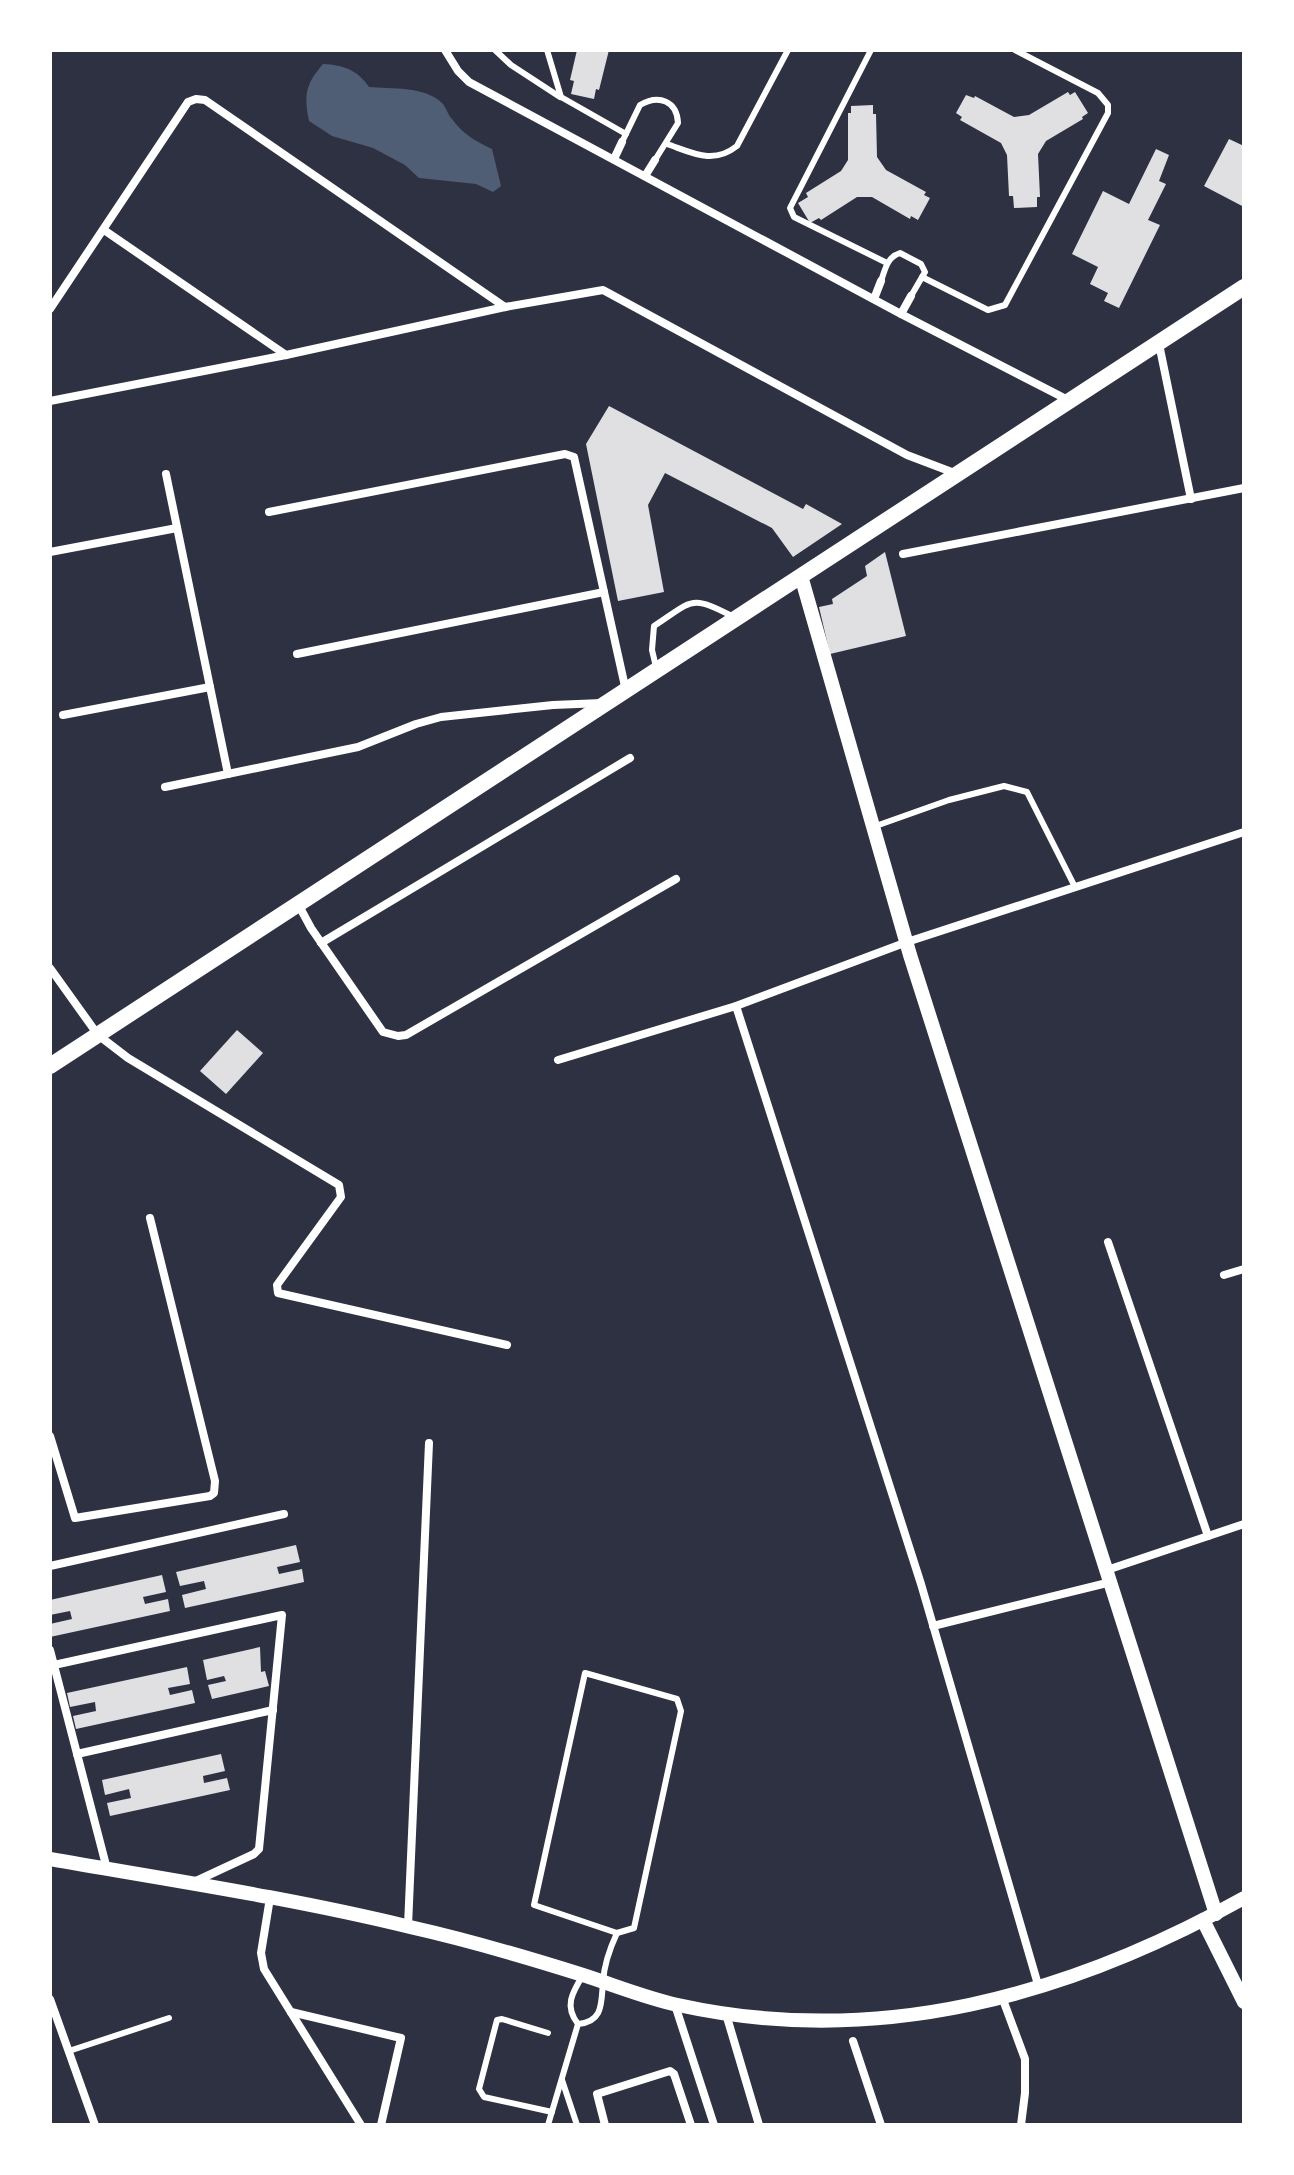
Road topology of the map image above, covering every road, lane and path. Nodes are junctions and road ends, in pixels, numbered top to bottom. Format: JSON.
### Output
{"nodes":[{"id":1,"x":445,"y":50,"type":"edge"},
{"id":2,"x":495,"y":50,"type":"edge"},
{"id":3,"x":547,"y":50,"type":"edge"},
{"id":4,"x":788,"y":50,"type":"edge"},
{"id":5,"x":871,"y":50,"type":"edge"},
{"id":6,"x":1015,"y":50,"type":"edge"},
{"id":7,"x":561,"y":97,"type":"junction"},
{"id":8,"x":624,"y":138,"type":"junction"},
{"id":9,"x":667,"y":144,"type":"junction"},
{"id":10,"x":614,"y":159,"type":"junction"},
{"id":11,"x":655,"y":160,"type":"joint"},
{"id":12,"x":645,"y":176,"type":"junction"},
{"id":13,"x":104,"y":230,"type":"junction"},
{"id":14,"x":887,"y":263,"type":"junction"},
{"id":15,"x":922,"y":277,"type":"junction"},
{"id":16,"x":881,"y":281,"type":"joint"},
{"id":17,"x":1244,"y":287,"type":"edge"},
{"id":18,"x":911,"y":296,"type":"joint"},
{"id":19,"x":874,"y":299,"type":"junction"},
{"id":20,"x":505,"y":307,"type":"junction"},
{"id":21,"x":50,"y":309,"type":"edge"},
{"id":22,"x":901,"y":314,"type":"junction"},
{"id":23,"x":1159,"y":343,"type":"junction"},
{"id":24,"x":286,"y":355,"type":"junction"},
{"id":25,"x":50,"y":401,"type":"edge"},
{"id":26,"x":1070,"y":401,"type":"junction"},
{"id":27,"x":166,"y":474,"type":"dead end"},
{"id":28,"x":958,"y":474,"type":"junction"},
{"id":29,"x":1244,"y":488,"type":"edge"},
{"id":30,"x":1191,"y":499,"type":"junction"},
{"id":31,"x":269,"y":512,"type":"dead end"},
{"id":32,"x":177,"y":528,"type":"junction"},
{"id":33,"x":50,"y":552,"type":"edge"},
{"id":34,"x":903,"y":554,"type":"dead end"},
{"id":35,"x":801,"y":576,"type":"junction"},
{"id":36,"x":604,"y":592,"type":"junction"},
{"id":37,"x":737,"y":618,"type":"junction"},
{"id":38,"x":297,"y":654,"type":"dead end"},
{"id":39,"x":657,"y":670,"type":"junction"},
{"id":40,"x":210,"y":687,"type":"junction"},
{"id":41,"x":626,"y":691,"type":"junction"},
{"id":42,"x":607,"y":703,"type":"junction"},
{"id":43,"x":63,"y":715,"type":"dead end"},
{"id":44,"x":630,"y":758,"type":"dead end"},
{"id":45,"x":228,"y":774,"type":"junction"},
{"id":46,"x":165,"y":787,"type":"dead end"},
{"id":47,"x":873,"y":827,"type":"junction"},
{"id":48,"x":1244,"y":832,"type":"edge"},
{"id":49,"x":676,"y":879,"type":"dead end"},
{"id":50,"x":1075,"y":887,"type":"junction"},
{"id":51,"x":298,"y":904,"type":"junction"},
{"id":52,"x":907,"y":942,"type":"junction"},
{"id":53,"x":321,"y":943,"type":"junction"},
{"id":54,"x":50,"y":968,"type":"edge"},
{"id":55,"x":736,"y":1006,"type":"junction"},
{"id":56,"x":98,"y":1035,"type":"junction"},
{"id":57,"x":558,"y":1060,"type":"dead end"},
{"id":58,"x":50,"y":1066,"type":"edge"},
{"id":59,"x":150,"y":1218,"type":"dead end"},
{"id":60,"x":1108,"y":1242,"type":"dead end"},
{"id":61,"x":1244,"y":1269,"type":"edge"},
{"id":62,"x":1224,"y":1275,"type":"dead end"},
{"id":63,"x":507,"y":1345,"type":"dead end"},
{"id":64,"x":50,"y":1436,"type":"edge"},
{"id":65,"x":429,"y":1443,"type":"dead end"},
{"id":66,"x":284,"y":1514,"type":"dead end"},
{"id":67,"x":1244,"y":1524,"type":"edge"},
{"id":68,"x":1208,"y":1536,"type":"junction"},
{"id":69,"x":50,"y":1566,"type":"edge"},
{"id":70,"x":1109,"y":1576,"type":"junction"},
{"id":71,"x":933,"y":1626,"type":"junction"},
{"id":72,"x":50,"y":1650,"type":"edge"},
{"id":73,"x":54,"y":1665,"type":"junction"},
{"id":74,"x":273,"y":1710,"type":"junction"},
{"id":75,"x":77,"y":1754,"type":"junction"},
{"id":76,"x":50,"y":1859,"type":"edge"},
{"id":77,"x":107,"y":1869,"type":"junction"},
{"id":78,"x":191,"y":1884,"type":"junction"},
{"id":79,"x":270,"y":1898,"type":"junction"},
{"id":80,"x":1244,"y":1898,"type":"edge"},
{"id":81,"x":1210,"y":1917,"type":"junction"},
{"id":82,"x":408,"y":1926,"type":"junction"},
{"id":83,"x":617,"y":1933,"type":"junction"},
{"id":84,"x":583,"y":1975,"type":"junction"},
{"id":85,"x":603,"y":1981,"type":"junction"},
{"id":86,"x":1039,"y":1988,"type":"junction"},
{"id":87,"x":1002,"y":1997,"type":"junction"},
{"id":88,"x":50,"y":1999,"type":"edge"},
{"id":89,"x":1244,"y":2002,"type":"edge"},
{"id":90,"x":675,"y":2004,"type":"junction"},
{"id":91,"x":290,"y":2012,"type":"junction"},
{"id":92,"x":726,"y":2014,"type":"junction"},
{"id":93,"x":169,"y":2018,"type":"dead end"},
{"id":94,"x":578,"y":2024,"type":"junction"},
{"id":95,"x":548,"y":2033,"type":"dead end"},
{"id":96,"x":853,"y":2041,"type":"dead end"},
{"id":97,"x":69,"y":2051,"type":"junction"},
{"id":98,"x":562,"y":2080,"type":"junction"},
{"id":99,"x":552,"y":2112,"type":"junction"},
{"id":100,"x":95,"y":2125,"type":"edge"},
{"id":101,"x":361,"y":2125,"type":"edge"},
{"id":102,"x":381,"y":2125,"type":"edge"},
{"id":103,"x":548,"y":2125,"type":"edge"},
{"id":104,"x":577,"y":2125,"type":"edge"},
{"id":105,"x":605,"y":2125,"type":"edge"},
{"id":106,"x":691,"y":2125,"type":"edge"},
{"id":107,"x":714,"y":2125,"type":"edge"},
{"id":108,"x":759,"y":2125,"type":"edge"},
{"id":109,"x":881,"y":2125,"type":"edge"},
{"id":110,"x":1021,"y":2125,"type":"edge"}],
"edges":[{"from":1,"to":10,"type":"street"},
{"from":2,"to":7,"type":"lane"},
{"from":3,"to":7,"type":"lane"},
{"from":4,"to":9,"type":"lane"},
{"from":5,"to":14,"type":"lane"},
{"from":6,"to":15,"type":"lane"},
{"from":7,"to":8,"type":"lane"},
{"from":8,"to":9,"type":"lane"},
{"from":8,"to":10,"type":"street"},
{"from":9,"to":11,"type":"lane"},
{"from":10,"to":12,"type":"street"},
{"from":11,"to":12,"type":"street"},
{"from":12,"to":19,"type":"street"},
{"from":13,"to":20,"type":"street"},
{"from":13,"to":21,"type":"street"},
{"from":13,"to":24,"type":"street"},
{"from":14,"to":15,"type":"lane"},
{"from":14,"to":16,"type":"lane"},
{"from":15,"to":18,"type":"lane"},
{"from":16,"to":19,"type":"street"},
{"from":17,"to":23,"type":"main road"},
{"from":18,"to":22,"type":"street"},
{"from":19,"to":22,"type":"street"},
{"from":20,"to":24,"type":"street"},
{"from":20,"to":28,"type":"street"},
{"from":22,"to":26,"type":"street"},
{"from":23,"to":26,"type":"main road"},
{"from":23,"to":30,"type":"street"},
{"from":24,"to":25,"type":"street"},
{"from":26,"to":28,"type":"main road"},
{"from":27,"to":32,"type":"street"},
{"from":28,"to":35,"type":"main road"},
{"from":29,"to":30,"type":"street"},
{"from":30,"to":34,"type":"street"},
{"from":31,"to":36,"type":"street"},
{"from":32,"to":33,"type":"street"},
{"from":32,"to":40,"type":"street"},
{"from":35,"to":37,"type":"main road"},
{"from":35,"to":47,"type":"street"},
{"from":36,"to":38,"type":"street"},
{"from":36,"to":41,"type":"street"},
{"from":37,"to":39,"type":"main road"},
{"from":37,"to":39,"type":"lane"},
{"from":39,"to":41,"type":"main road"},
{"from":40,"to":43,"type":"street"},
{"from":40,"to":45,"type":"street"},
{"from":41,"to":42,"type":"main road"},
{"from":42,"to":45,"type":"street"},
{"from":42,"to":51,"type":"main road"},
{"from":44,"to":53,"type":"street"},
{"from":45,"to":46,"type":"street"},
{"from":47,"to":50,"type":"lane"},
{"from":47,"to":52,"type":"street"},
{"from":48,"to":50,"type":"street"},
{"from":49,"to":53,"type":"street"},
{"from":50,"to":52,"type":"street"},
{"from":51,"to":53,"type":"street"},
{"from":51,"to":56,"type":"main road"},
{"from":52,"to":55,"type":"street"},
{"from":52,"to":70,"type":"street"},
{"from":54,"to":56,"type":"street"},
{"from":55,"to":57,"type":"street"},
{"from":55,"to":71,"type":"street"},
{"from":56,"to":58,"type":"main road"},
{"from":56,"to":63,"type":"street"},
{"from":59,"to":64,"type":"street"},
{"from":60,"to":68,"type":"street"},
{"from":61,"to":62,"type":"street"},
{"from":65,"to":82,"type":"street"},
{"from":66,"to":69,"type":"street"},
{"from":67,"to":68,"type":"street"},
{"from":68,"to":70,"type":"street"},
{"from":70,"to":71,"type":"street"},
{"from":70,"to":81,"type":"street"},
{"from":71,"to":86,"type":"street"},
{"from":72,"to":73,"type":"street"},
{"from":73,"to":74,"type":"street"},
{"from":73,"to":75,"type":"street"},
{"from":74,"to":75,"type":"street"},
{"from":74,"to":78,"type":"street"},
{"from":75,"to":77,"type":"street"},
{"from":76,"to":77,"type":"street"},
{"from":77,"to":78,"type":"street"},
{"from":78,"to":79,"type":"street"},
{"from":79,"to":82,"type":"street"},
{"from":79,"to":91,"type":"street"},
{"from":80,"to":81,"type":"street"},
{"from":81,"to":86,"type":"street"},
{"from":81,"to":89,"type":"street"},
{"from":82,"to":84,"type":"street"},
{"from":83,"to":83,"type":"lane"},
{"from":83,"to":85,"type":"lane"},
{"from":84,"to":85,"type":"street"},
{"from":84,"to":94,"type":"lane"},
{"from":85,"to":90,"type":"street"},
{"from":85,"to":94,"type":"lane"},
{"from":86,"to":87,"type":"street"},
{"from":87,"to":92,"type":"street"},
{"from":87,"to":110,"type":"street"},
{"from":88,"to":97,"type":"street"},
{"from":90,"to":92,"type":"street"},
{"from":90,"to":107,"type":"street"},
{"from":91,"to":101,"type":"street"},
{"from":91,"to":102,"type":"street"},
{"from":92,"to":108,"type":"street"},
{"from":93,"to":97,"type":"lane"},
{"from":94,"to":98,"type":"lane"},
{"from":95,"to":99,"type":"lane"},
{"from":96,"to":109,"type":"street"},
{"from":97,"to":100,"type":"street"},
{"from":98,"to":99,"type":"lane"},
{"from":98,"to":104,"type":"lane"},
{"from":99,"to":103,"type":"lane"},
{"from":105,"to":106,"type":"street"}]}
